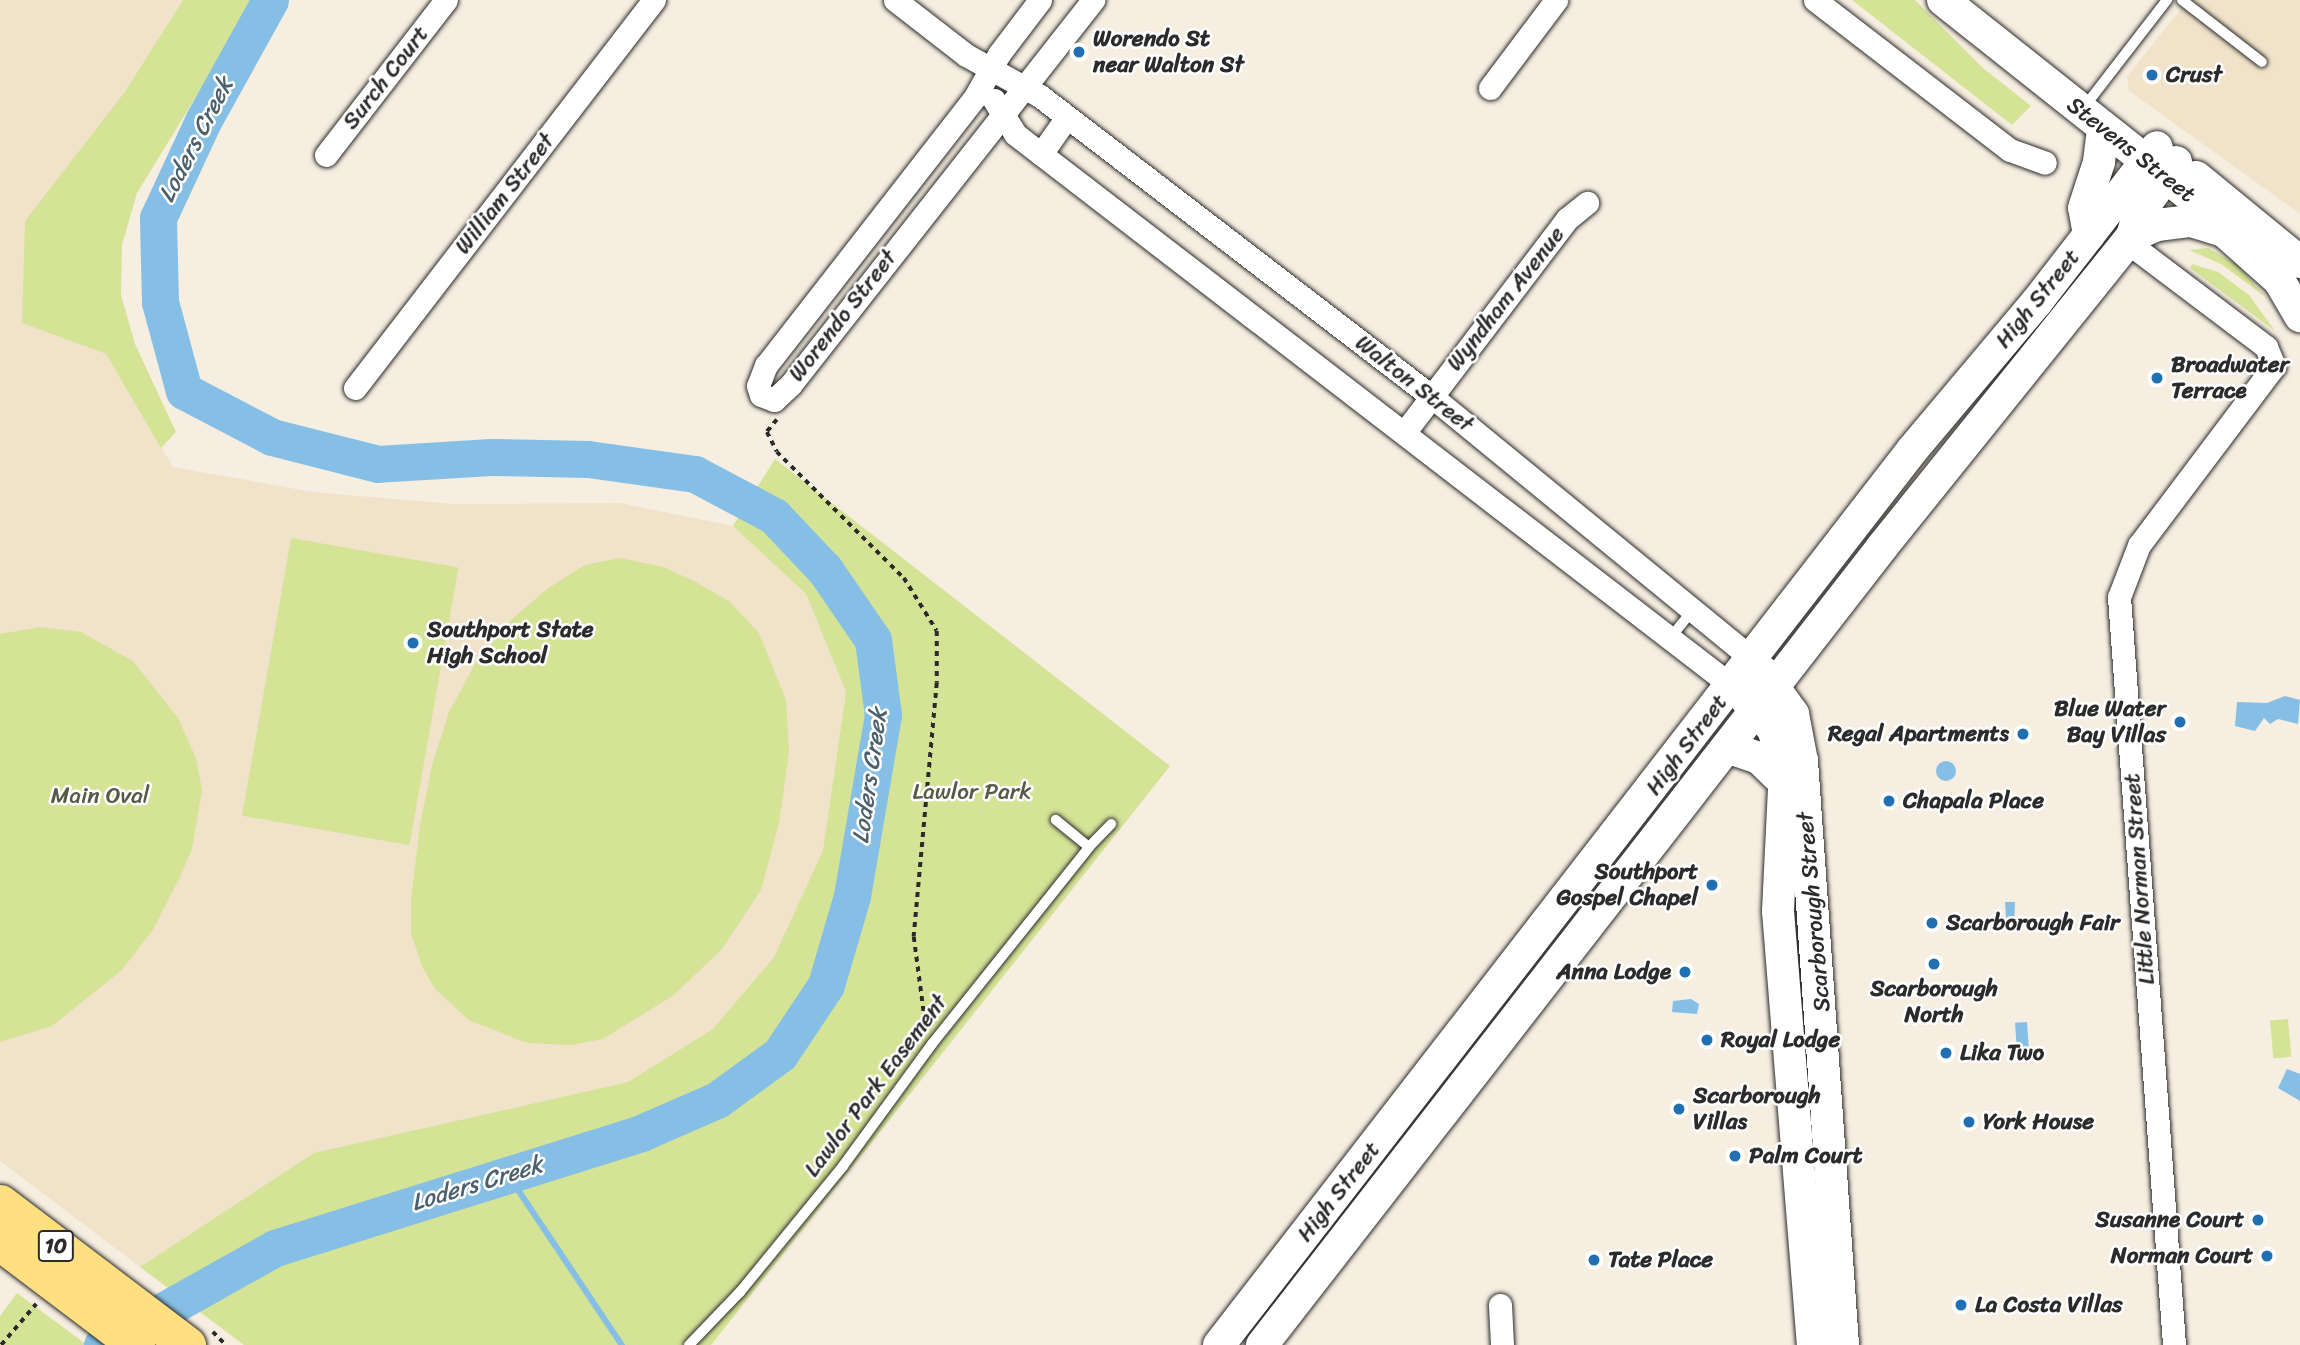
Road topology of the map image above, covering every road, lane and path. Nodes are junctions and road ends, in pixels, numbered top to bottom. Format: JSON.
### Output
{"nodes":[{"id":1,"x":446,"y":0,"type":"edge"},
{"id":2,"x":654,"y":0,"type":"edge"},
{"id":3,"x":895,"y":0,"type":"edge"},
{"id":4,"x":1040,"y":0,"type":"edge"},
{"id":5,"x":1093,"y":0,"type":"edge"},
{"id":6,"x":1556,"y":0,"type":"edge"},
{"id":7,"x":1815,"y":0,"type":"edge"},
{"id":8,"x":1943,"y":0,"type":"edge"},
{"id":9,"x":1972,"y":0,"type":"edge"},
{"id":10,"x":2167,"y":0,"type":"edge"},
{"id":11,"x":2182,"y":0,"type":"edge"},
{"id":12,"x":2262,"y":62,"type":"dead end"},
{"id":13,"x":987,"y":75,"type":"junction"},
{"id":14,"x":1024,"y":87,"type":"junction"},
{"id":15,"x":1490,"y":88,"type":"dead end"},
{"id":16,"x":2092,"y":97,"type":"junction"},
{"id":17,"x":1002,"y":112,"type":"junction"},
{"id":18,"x":1067,"y":117,"type":"junction"},
{"id":19,"x":2103,"y":128,"type":"junction"},
{"id":20,"x":1041,"y":154,"type":"junction"},
{"id":21,"x":326,"y":155,"type":"dead end"},
{"id":22,"x":2161,"y":162,"type":"junction"},
{"id":23,"x":2045,"y":163,"type":"dead end"},
{"id":24,"x":1587,"y":203,"type":"dead end"},
{"id":25,"x":2224,"y":231,"type":"junction"},
{"id":26,"x":2089,"y":235,"type":"junction"},
{"id":27,"x":2129,"y":238,"type":"junction"},
{"id":28,"x":876,"y":249,"type":"junction"},
{"id":29,"x":2300,"y":262,"type":"edge"},
{"id":30,"x":2300,"y":316,"type":"edge"},
{"id":31,"x":355,"y":388,"type":"dead end"},
{"id":32,"x":1431,"y":396,"type":"junction"},
{"id":33,"x":784,"y":412,"type":"dead end"},
{"id":34,"x":1404,"y":433,"type":"junction"},
{"id":35,"x":1694,"y":609,"type":"junction"},
{"id":36,"x":1671,"y":637,"type":"junction"},
{"id":37,"x":1753,"y":660,"type":"junction"},
{"id":38,"x":1732,"y":686,"type":"junction"},
{"id":39,"x":1766,"y":698,"type":"junction"},
{"id":40,"x":1727,"y":747,"type":"junction"},
{"id":41,"x":1786,"y":784,"type":"junction"},
{"id":42,"x":1056,"y":820,"type":"dead end"},
{"id":43,"x":1111,"y":824,"type":"dead end"},
{"id":44,"x":1089,"y":847,"type":"junction"},
{"id":45,"x":1795,"y":887,"type":"junction"},
{"id":46,"x":1577,"y":912,"type":"junction"},
{"id":47,"x":930,"y":1047,"type":"junction"},
{"id":48,"x":1816,"y":1173,"type":"junction"},
{"id":49,"x":0,"y":1203,"type":"edge"},
{"id":50,"x":0,"y":1242,"type":"edge"},
{"id":51,"x":98,"y":1297,"type":"junction"},
{"id":52,"x":39,"y":1300,"type":"dead end"},
{"id":53,"x":1275,"y":1301,"type":"junction"},
{"id":54,"x":1500,"y":1305,"type":"dead end"},
{"id":55,"x":196,"y":1335,"type":"edge"},
{"id":56,"x":1,"y":1345,"type":"edge"},
{"id":57,"x":136,"y":1345,"type":"edge"},
{"id":58,"x":226,"y":1345,"type":"edge"},
{"id":59,"x":689,"y":1345,"type":"edge"},
{"id":60,"x":1219,"y":1345,"type":"edge"},
{"id":61,"x":1262,"y":1345,"type":"edge"},
{"id":62,"x":1502,"y":1345,"type":"edge"},
{"id":63,"x":1813,"y":1345,"type":"edge"},
{"id":64,"x":1843,"y":1345,"type":"edge"},
{"id":65,"x":2174,"y":1345,"type":"edge"}],
"edges":[{"from":1,"to":21,"type":"street","name":"Surch Court"},
{"from":2,"to":31,"type":"street","name":"William Street"},
{"from":3,"to":13,"type":"street","name":"Walton Street"},
{"from":4,"to":13,"type":"street","name":"Worendo Street"},
{"from":5,"to":14,"type":"street","name":"Worendo Street"},
{"from":6,"to":15,"type":"street"},
{"from":7,"to":23,"type":"street"},
{"from":8,"to":19,"type":"main road","name":"Stevens Street"},
{"from":9,"to":16,"type":"main road","name":"Stevens Street"},
{"from":10,"to":16,"type":"lane"},
{"from":11,"to":12,"type":"lane"},
{"from":13,"to":14,"type":"street","name":"Walton Street"},
{"from":13,"to":17,"type":"street","name":"Walton Street"},
{"from":13,"to":28,"type":"street","name":"Worendo Street"},
{"from":14,"to":17,"type":"street","name":"Worendo Street"},
{"from":14,"to":18,"type":"street","name":"Walton Street"},
{"from":16,"to":22,"type":"main road","name":"Stevens Street"},
{"from":17,"to":20,"type":"street","name":"Walton Street"},
{"from":17,"to":28,"type":"street","name":"Worendo Street"},
{"from":18,"to":20,"type":"street"},
{"from":18,"to":32,"type":"street","name":"Walton Street"},
{"from":19,"to":22,"type":"main road","name":"Stevens Street"},
{"from":19,"to":26,"type":"main road"},
{"from":20,"to":34,"type":"street","name":"Walton Street"},
{"from":22,"to":25,"type":"main road","name":"Stevens Street"},
{"from":22,"to":26,"type":"main road","name":"High Street"},
{"from":22,"to":27,"type":"main road","name":"High Street"},
{"from":22,"to":29,"type":"main road","name":"Stevens Street"},
{"from":24,"to":32,"type":"street","name":"Wyndham Avenue"},
{"from":25,"to":27,"type":"main road"},
{"from":25,"to":30,"type":"main road","name":"Stevens Street"},
{"from":26,"to":37,"type":"main road","name":"High Street"},
{"from":27,"to":39,"type":"main road","name":"High Street"},
{"from":27,"to":65,"type":"street","name":"Little Norman Street"},
{"from":28,"to":28,"type":"street","name":"Worendo Street"},
{"from":32,"to":34,"type":"street","name":"Wyndham Avenue"},
{"from":32,"to":35,"type":"street","name":"Walton Street"},
{"from":33,"to":47,"type":"path"},
{"from":34,"to":36,"type":"street","name":"Walton Street"},
{"from":35,"to":36,"type":"lane"},
{"from":35,"to":37,"type":"street","name":"Walton Street"},
{"from":36,"to":38,"type":"street","name":"Walton Street"},
{"from":37,"to":38,"type":"main road","name":"High Street"},
{"from":37,"to":39,"type":"main road","name":"Scarborough Street"},
{"from":38,"to":39,"type":"main road","name":"Scarborough Street"},
{"from":38,"to":46,"type":"main road","name":"High Street"},
{"from":39,"to":40,"type":"main road","name":"High Street"},
{"from":39,"to":41,"type":"main road","name":"Scarborough Street"},
{"from":39,"to":45,"type":"main road","name":"Scarborough Street"},
{"from":40,"to":41,"type":"main road"},
{"from":40,"to":46,"type":"main road","name":"High Street"},
{"from":41,"to":45,"type":"main road","name":"Scarborough Street"},
{"from":42,"to":44,"type":"lane"},
{"from":43,"to":44,"type":"lane","name":"Lawlor Park Easement"},
{"from":44,"to":47,"type":"lane","name":"Lawlor Park Easement"},
{"from":45,"to":48,"type":"main road","name":"Scarborough Street"},
{"from":46,"to":53,"type":"main road","name":"High Street"},
{"from":47,"to":59,"type":"lane","name":"Lawlor Park Easement"},
{"from":48,"to":63,"type":"main road","name":"Scarborough Street"},
{"from":48,"to":64,"type":"main road","name":"Scarborough Street"},
{"from":49,"to":51,"type":"highway","number":"10"},
{"from":50,"to":51,"type":"highway","number":"10"},
{"from":51,"to":55,"type":"highway","number":"10"},
{"from":51,"to":57,"type":"highway","number":"10"},
{"from":52,"to":56,"type":"path"},
{"from":53,"to":60,"type":"main road","name":"High Street"},
{"from":53,"to":61,"type":"main road","name":"High Street"},
{"from":54,"to":62,"type":"street"},
{"from":55,"to":58,"type":"path"}]}
